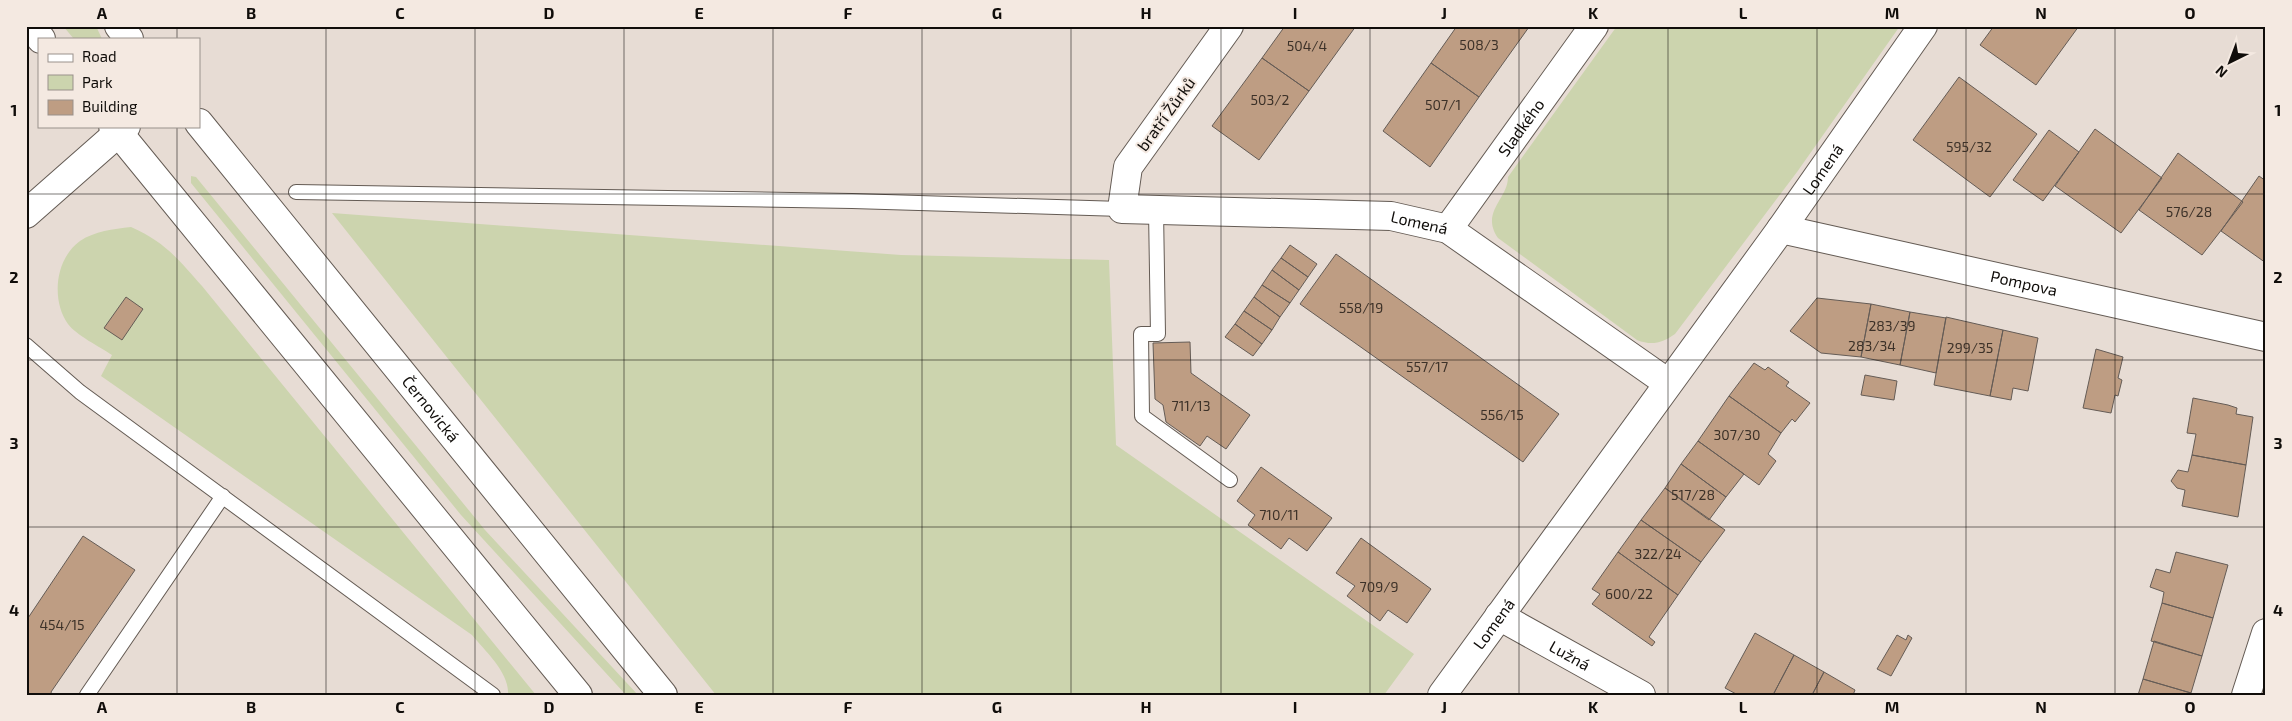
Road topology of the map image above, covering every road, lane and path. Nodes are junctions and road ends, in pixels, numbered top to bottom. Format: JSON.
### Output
{"nodes":[{"id":1,"x":31,"y":26,"type":"edge"},
{"id":2,"x":119,"y":26,"type":"edge"},
{"id":3,"x":1229,"y":26,"type":"edge"},
{"id":4,"x":1594,"y":26,"type":"edge"},
{"id":5,"x":1923,"y":26,"type":"edge"},
{"id":6,"x":40,"y":38,"type":"edge"},
{"id":7,"x":128,"y":38,"type":"edge"},
{"id":8,"x":200,"y":124,"type":"edge"},
{"id":9,"x":119,"y":129,"type":"edge"},
{"id":10,"x":296,"y":192,"type":"dead end"},
{"id":11,"x":1122,"y":209,"type":"junction"},
{"id":12,"x":1156,"y":210,"type":"junction"},
{"id":13,"x":26,"y":214,"type":"edge"},
{"id":14,"x":1781,"y":229,"type":"junction"},
{"id":15,"x":1448,"y":230,"type":"junction"},
{"id":16,"x":2266,"y":337,"type":"edge"},
{"id":17,"x":26,"y":344,"type":"edge"},
{"id":18,"x":1668,"y":383,"type":"junction"},
{"id":19,"x":1230,"y":480,"type":"dead end"},
{"id":20,"x":223,"y":496,"type":"junction"},
{"id":21,"x":1500,"y":616,"type":"junction"},
{"id":22,"x":2266,"y":633,"type":"edge"},
{"id":23,"x":87,"y":695,"type":"edge"},
{"id":24,"x":493,"y":695,"type":"edge"},
{"id":25,"x":578,"y":695,"type":"edge"},
{"id":26,"x":663,"y":695,"type":"edge"},
{"id":27,"x":1442,"y":695,"type":"edge"},
{"id":28,"x":1641,"y":695,"type":"edge"},
{"id":29,"x":2246,"y":695,"type":"edge"}],
"edges":[{"from":1,"to":6,"type":"street"},
{"from":2,"to":7,"type":"street"},
{"from":3,"to":11,"type":"street","name":"bratří Žůrků"},
{"from":4,"to":15,"type":"street","name":"Sladkého"},
{"from":5,"to":14,"type":"street","name":"Lomená"},
{"from":8,"to":26,"type":"street","name":"Černovická"},
{"from":9,"to":13,"type":"street"},
{"from":9,"to":25,"type":"street"},
{"from":10,"to":11,"type":"lane"},
{"from":11,"to":12,"type":"street","name":"Lomená"},
{"from":12,"to":15,"type":"street","name":"Lomená"},
{"from":12,"to":19,"type":"lane"},
{"from":14,"to":16,"type":"street","name":"Pompova"},
{"from":14,"to":18,"type":"street","name":"Lomená"},
{"from":15,"to":18,"type":"street","name":"Lomená"},
{"from":17,"to":20,"type":"lane"},
{"from":18,"to":21,"type":"street","name":"Lomená"},
{"from":20,"to":23,"type":"lane"},
{"from":20,"to":24,"type":"lane"},
{"from":21,"to":27,"type":"street","name":"Lomená"},
{"from":21,"to":28,"type":"street","name":"Lužná"},
{"from":22,"to":29,"type":"street"}]}
